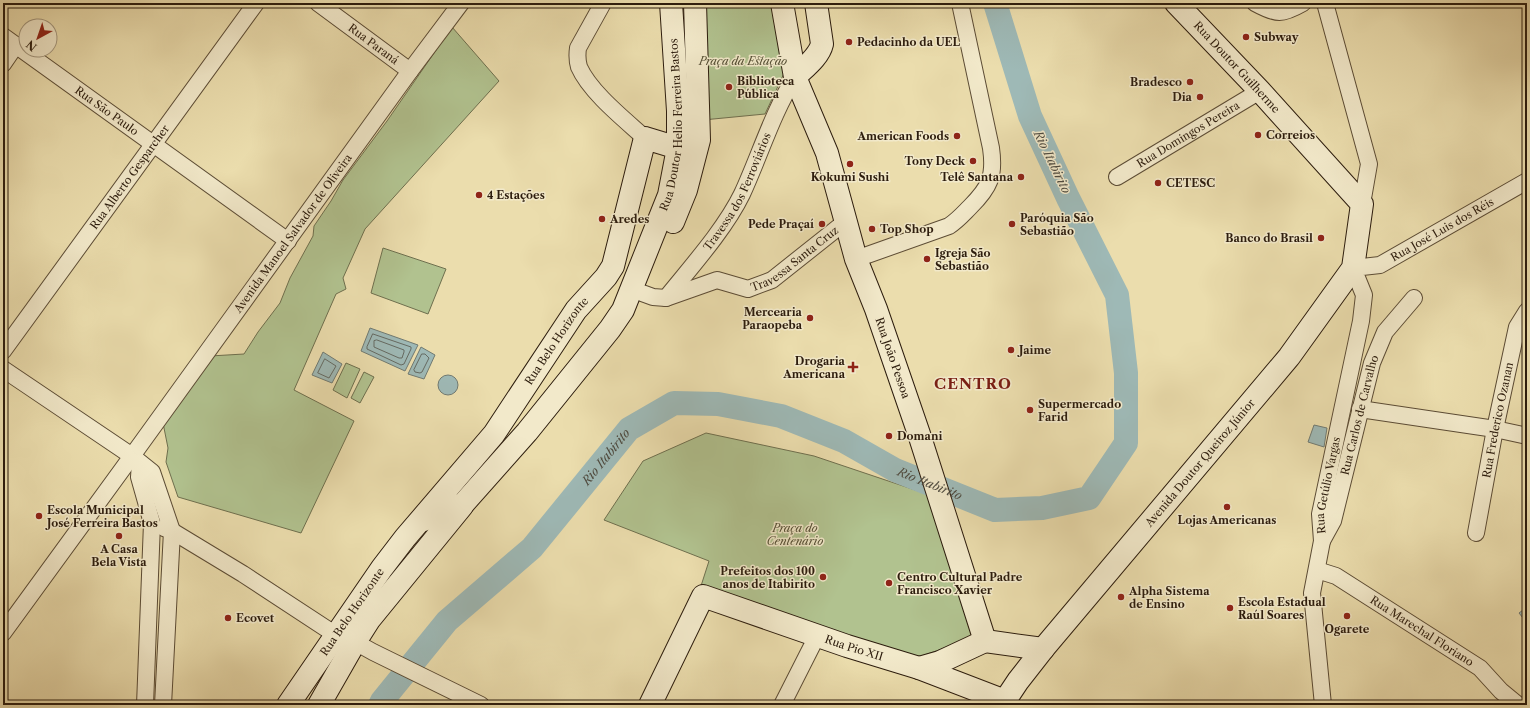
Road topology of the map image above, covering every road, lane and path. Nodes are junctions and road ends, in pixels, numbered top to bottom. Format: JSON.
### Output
{"nodes":[{"id":1,"x":256,"y":3,"type":"edge"},
{"id":2,"x":318,"y":3,"type":"edge"},
{"id":3,"x":461,"y":3,"type":"edge"},
{"id":4,"x":603,"y":3,"type":"edge"},
{"id":5,"x":671,"y":3,"type":"edge"},
{"id":6,"x":695,"y":3,"type":"edge"},
{"id":7,"x":782,"y":3,"type":"edge"},
{"id":8,"x":816,"y":3,"type":"edge"},
{"id":9,"x":960,"y":3,"type":"edge"},
{"id":10,"x":1176,"y":3,"type":"edge"},
{"id":11,"x":1255,"y":3,"type":"edge"},
{"id":12,"x":1303,"y":3,"type":"edge"},
{"id":13,"x":1325,"y":3,"type":"edge"},
{"id":14,"x":3,"y":36,"type":"edge"},
{"id":15,"x":16,"y":45,"type":"junction"},
{"id":16,"x":3,"y":64,"type":"edge"},
{"id":17,"x":410,"y":71,"type":"junction"},
{"id":18,"x":794,"y":77,"type":"junction"},
{"id":19,"x":1260,"y":91,"type":"junction"},
{"id":20,"x":645,"y":138,"type":"junction"},
{"id":21,"x":153,"y":144,"type":"junction"},
{"id":22,"x":678,"y":148,"type":"junction"},
{"id":23,"x":1117,"y":178,"type":"dead end"},
{"id":24,"x":1527,"y":181,"type":"edge"},
{"id":25,"x":1362,"y":204,"type":"junction"},
{"id":26,"x":845,"y":222,"type":"junction"},
{"id":27,"x":288,"y":241,"type":"junction"},
{"id":28,"x":856,"y":259,"type":"junction"},
{"id":29,"x":1353,"y":268,"type":"junction"},
{"id":30,"x":606,"y":276,"type":"junction"},
{"id":31,"x":638,"y":290,"type":"junction"},
{"id":32,"x":666,"y":298,"type":"junction"},
{"id":33,"x":1414,"y":298,"type":"dead end"},
{"id":34,"x":1527,"y":311,"type":"edge"},
{"id":35,"x":3,"y":351,"type":"edge"},
{"id":36,"x":3,"y":370,"type":"edge"},
{"id":37,"x":1360,"y":409,"type":"junction"},
{"id":38,"x":1495,"y":429,"type":"junction"},
{"id":39,"x":494,"y":434,"type":"junction"},
{"id":40,"x":1527,"y":436,"type":"edge"},
{"id":41,"x":136,"y":460,"type":"junction"},
{"id":42,"x":464,"y":503,"type":"junction"},
{"id":43,"x":420,"y":521,"type":"junction"},
{"id":44,"x":152,"y":523,"type":"junction"},
{"id":45,"x":172,"y":531,"type":"junction"},
{"id":46,"x":1476,"y":533,"type":"dead end"},
{"id":47,"x":1322,"y":541,"type":"junction"},
{"id":48,"x":1316,"y":570,"type":"junction"},
{"id":49,"x":3,"y":633,"type":"edge"},
{"id":50,"x":817,"y":636,"type":"junction"},
{"id":51,"x":985,"y":641,"type":"junction"},
{"id":52,"x":354,"y":643,"type":"junction"},
{"id":53,"x":1044,"y":648,"type":"junction"},
{"id":54,"x":920,"y":668,"type":"junction"},
{"id":55,"x":1005,"y":704,"type":"edge"},
{"id":56,"x":145,"y":705,"type":"edge"},
{"id":57,"x":163,"y":705,"type":"edge"},
{"id":58,"x":288,"y":705,"type":"edge"},
{"id":59,"x":319,"y":705,"type":"edge"},
{"id":60,"x":481,"y":705,"type":"edge"},
{"id":61,"x":650,"y":705,"type":"edge"},
{"id":62,"x":782,"y":705,"type":"edge"},
{"id":63,"x":1323,"y":705,"type":"edge"},
{"id":64,"x":1518,"y":705,"type":"edge"}],
"edges":[{"from":1,"to":21,"type":"street","name":"Rua Alberto Gesparcher"},
{"from":2,"to":17,"type":"street","name":"Rua Paraná"},
{"from":3,"to":17,"type":"street","name":"Avenida Manoel Salvador de Oliveira"},
{"from":4,"to":20,"type":"street"},
{"from":5,"to":22,"type":"main road","name":"Rua Doutor Helio Ferreira Bastos"},
{"from":6,"to":31,"type":"main road"},
{"from":7,"to":18,"type":"main road","name":"Rua João Pessoa"},
{"from":8,"to":18,"type":"main road"},
{"from":9,"to":28,"type":"street"},
{"from":10,"to":19,"type":"main road","name":"Rua Doutor Guilherme"},
{"from":11,"to":12,"type":"street"},
{"from":13,"to":25,"type":"street"},
{"from":14,"to":15,"type":"street","name":"Rua São Paulo"},
{"from":15,"to":16,"type":"street"},
{"from":15,"to":21,"type":"street","name":"Rua São Paulo"},
{"from":17,"to":27,"type":"street","name":"Avenida Manoel Salvador de Oliveira"},
{"from":18,"to":26,"type":"main road","name":"Rua João Pessoa"},
{"from":18,"to":32,"type":"street","name":"Travessa dos Ferroviários"},
{"from":19,"to":23,"type":"street","name":"Rua Domingos Pereira"},
{"from":19,"to":25,"type":"main road","name":"Rua Doutor Guilherme"},
{"from":20,"to":22,"type":"main road"},
{"from":20,"to":30,"type":"main road","name":"Rua Belo Horizonte"},
{"from":21,"to":27,"type":"street","name":"Rua São Paulo"},
{"from":21,"to":35,"type":"street","name":"Rua Alberto Gesparcher"},
{"from":22,"to":31,"type":"main road","name":"Rua Doutor Helio Ferreira Bastos"},
{"from":24,"to":29,"type":"street","name":"Rua José Luis dos Réis"},
{"from":25,"to":29,"type":"main road","name":"Avenida Doutor Queiroz Júnior"},
{"from":26,"to":28,"type":"main road","name":"Rua João Pessoa"},
{"from":26,"to":32,"type":"street","name":"Travessa Santa Cruz"},
{"from":27,"to":41,"type":"street","name":"Avenida Manoel Salvador de Oliveira"},
{"from":28,"to":51,"type":"main road","name":"Rua João Pessoa"},
{"from":29,"to":47,"type":"street","name":"Rua Getúlio Vargas"},
{"from":29,"to":53,"type":"main road","name":"Avenida Doutor Queiroz Júnior"},
{"from":30,"to":31,"type":"main road","name":"Travessa Santa Cruz"},
{"from":30,"to":39,"type":"main road","name":"Rua Belo Horizonte"},
{"from":31,"to":32,"type":"street","name":"Travessa Santa Cruz"},
{"from":31,"to":42,"type":"main road","name":"Rua Belo Horizonte"},
{"from":33,"to":37,"type":"street","name":"Rua Carlos de Carvalho"},
{"from":34,"to":38,"type":"street","name":"Rua Frederico Ozanan"},
{"from":36,"to":41,"type":"street"},
{"from":37,"to":38,"type":"street"},
{"from":37,"to":47,"type":"street","name":"Rua Carlos de Carvalho"},
{"from":38,"to":40,"type":"street"},
{"from":38,"to":46,"type":"street","name":"Rua Frederico Ozanan"},
{"from":39,"to":42,"type":"main road"},
{"from":39,"to":43,"type":"main road","name":"Rua Belo Horizonte"},
{"from":41,"to":44,"type":"street"},
{"from":41,"to":45,"type":"street"},
{"from":41,"to":49,"type":"street","name":"Avenida Manoel Salvador de Oliveira"},
{"from":42,"to":43,"type":"main road","name":"Rua Belo Horizonte"},
{"from":42,"to":52,"type":"main road"},
{"from":43,"to":52,"type":"main road","name":"Rua Belo Horizonte"},
{"from":44,"to":45,"type":"street"},
{"from":44,"to":56,"type":"street"},
{"from":45,"to":52,"type":"street"},
{"from":45,"to":57,"type":"street"},
{"from":47,"to":48,"type":"street","name":"Rua Getúlio Vargas"},
{"from":48,"to":63,"type":"street","name":"Rua Getúlio Vargas"},
{"from":48,"to":64,"type":"street","name":"Rua Marechal Floriano"},
{"from":50,"to":54,"type":"main road","name":"Rua Pio XII"},
{"from":50,"to":61,"type":"main road","name":"Rua Pio XII"},
{"from":50,"to":62,"type":"street"},
{"from":51,"to":53,"type":"main road"},
{"from":51,"to":54,"type":"main road"},
{"from":52,"to":58,"type":"main road","name":"Rua Belo Horizonte"},
{"from":52,"to":59,"type":"main road"},
{"from":52,"to":60,"type":"street"},
{"from":53,"to":55,"type":"main road","name":"Avenida Doutor Queiroz Júnior"},
{"from":54,"to":55,"type":"main road","name":"Rua Pio XII"}]}
